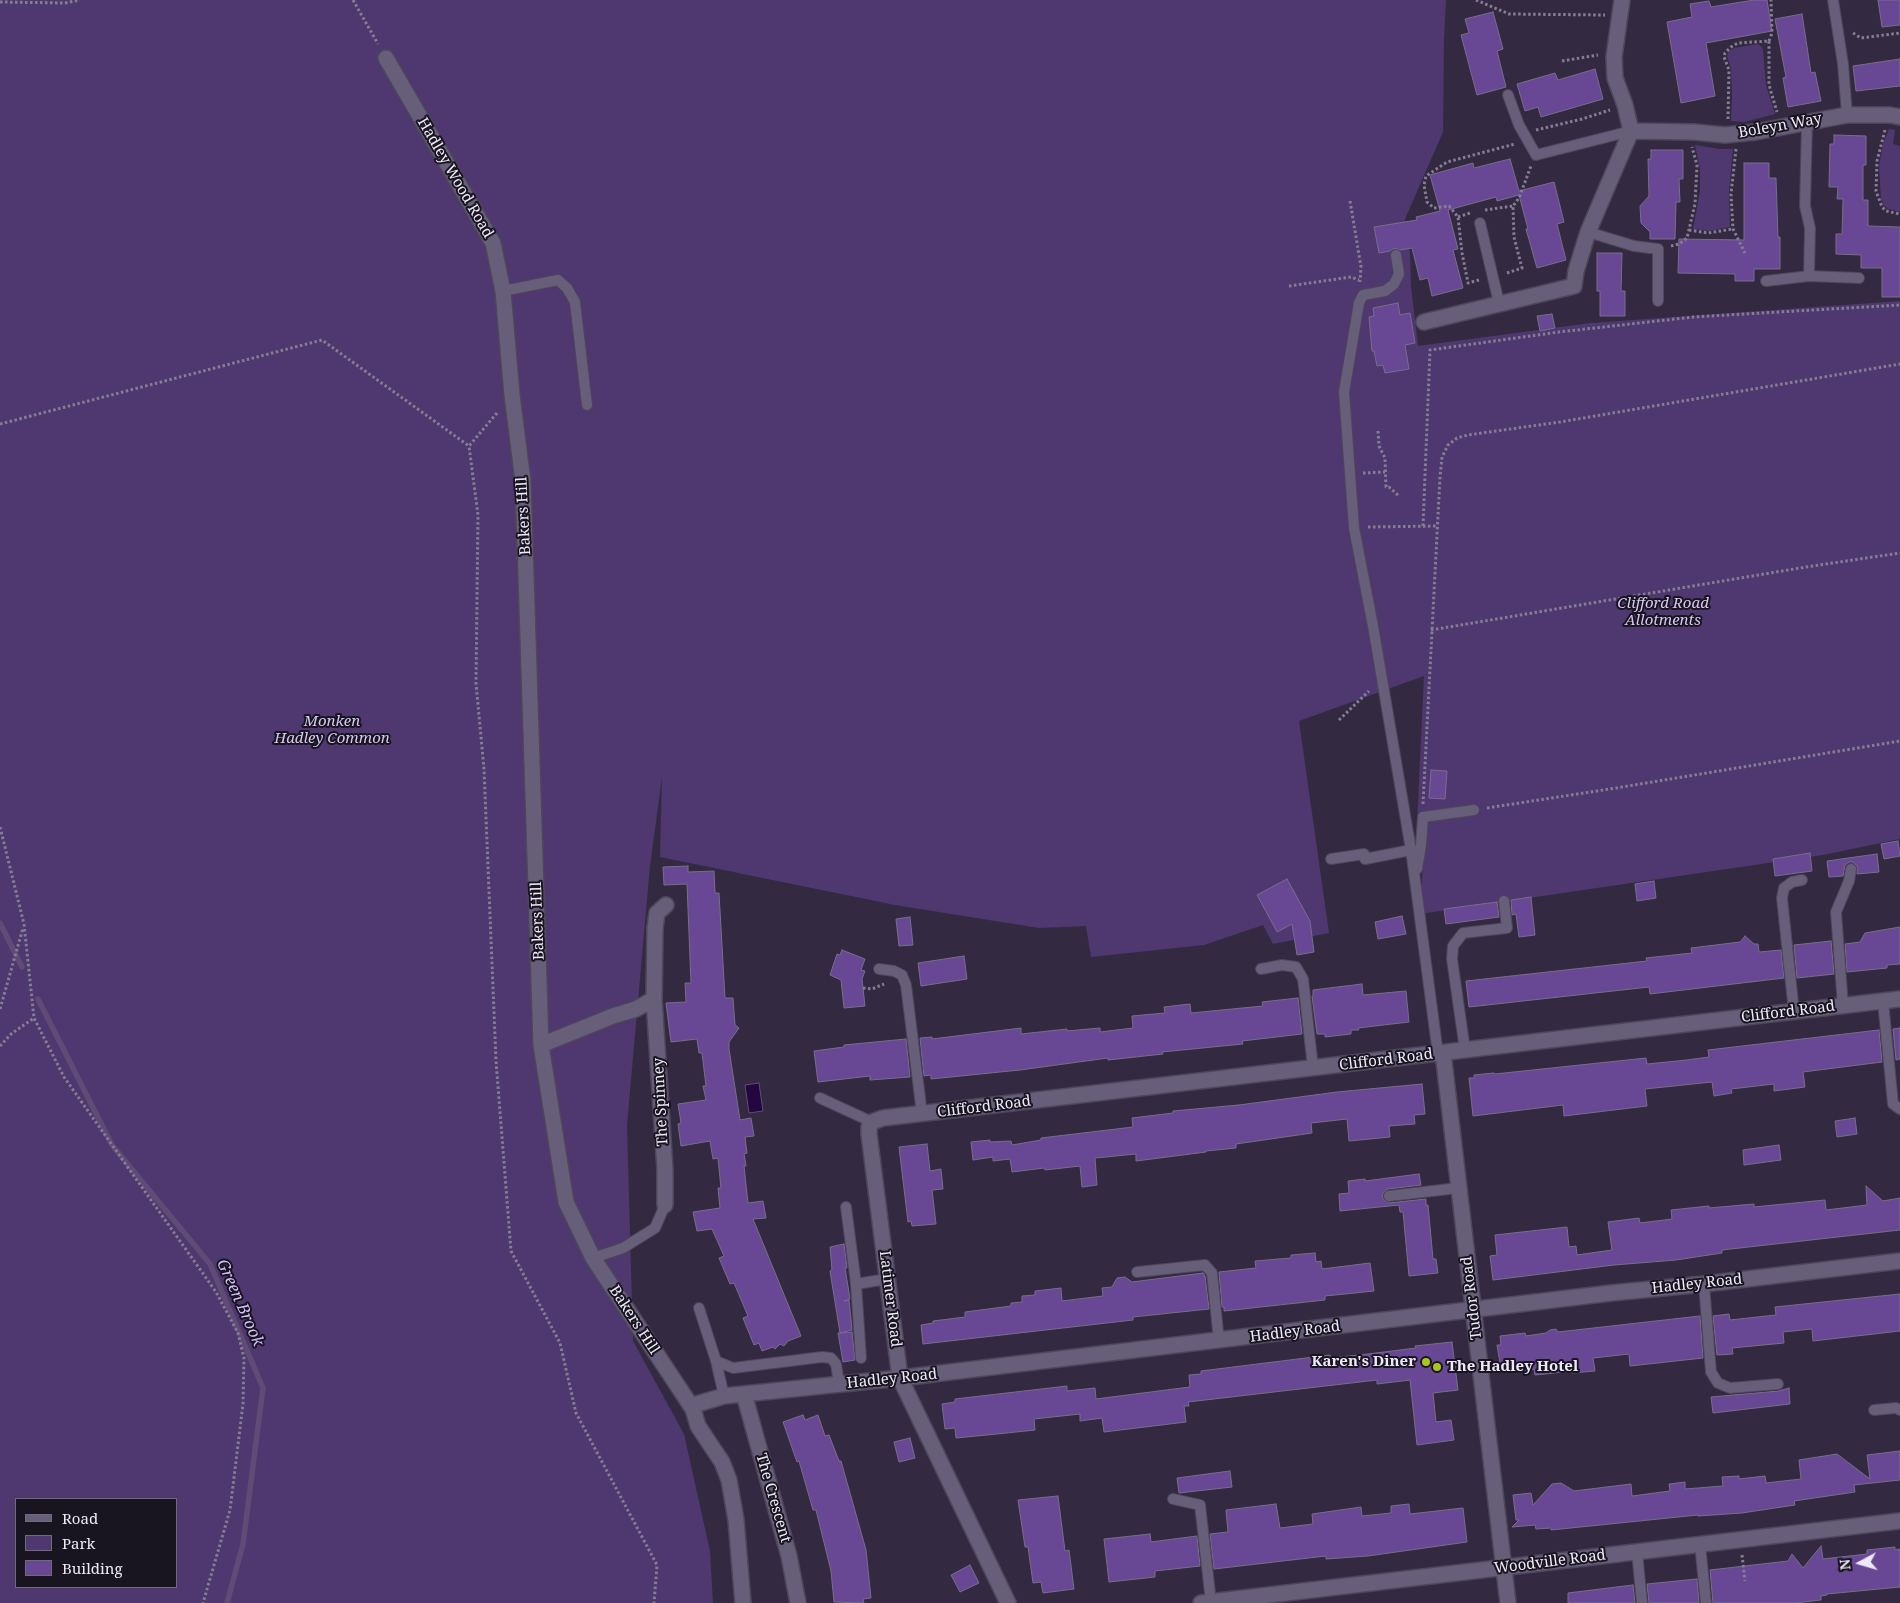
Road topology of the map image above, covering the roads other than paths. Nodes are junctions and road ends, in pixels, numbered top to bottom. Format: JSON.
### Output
{"nodes":[{"id":1,"x":1622,"y":0,"type":"edge"},
{"id":2,"x":1833,"y":0,"type":"edge"},
{"id":3,"x":386,"y":58,"type":"road end"},
{"id":4,"x":1508,"y":95,"type":"dead end"},
{"id":5,"x":1847,"y":115,"type":"junction"},
{"id":6,"x":1895,"y":116,"type":"edge"},
{"id":7,"x":1807,"y":122,"type":"junction"},
{"id":8,"x":1630,"y":131,"type":"junction"},
{"id":9,"x":1480,"y":224,"type":"dead end"},
{"id":10,"x":1588,"y":232,"type":"junction"},
{"id":11,"x":1396,"y":255,"type":"dead end"},
{"id":12,"x":1809,"y":276,"type":"junction"},
{"id":13,"x":1859,"y":278,"type":"dead end"},
{"id":14,"x":1766,"y":281,"type":"dead end"},
{"id":15,"x":503,"y":291,"type":"junction"},
{"id":16,"x":1658,"y":302,"type":"dead end"},
{"id":17,"x":1499,"y":304,"type":"junction"},
{"id":18,"x":1424,"y":322,"type":"dead end"},
{"id":19,"x":512,"y":395,"type":"joint"},
{"id":20,"x":587,"y":405,"type":"dead end"},
{"id":21,"x":1474,"y":810,"type":"road end"},
{"id":22,"x":1411,"y":850,"type":"junction"},
{"id":23,"x":1331,"y":859,"type":"dead end"},
{"id":24,"x":1851,"y":869,"type":"dead end"},
{"id":25,"x":1415,"y":878,"type":"junction"},
{"id":26,"x":1802,"y":880,"type":"dead end"},
{"id":27,"x":1504,"y":901,"type":"dead end"},
{"id":28,"x":666,"y":905,"type":"dead end"},
{"id":29,"x":879,"y":969,"type":"dead end"},
{"id":30,"x":1261,"y":969,"type":"dead end"},
{"id":31,"x":654,"y":999,"type":"junction"},
{"id":32,"x":1900,"y":999,"type":"edge"},
{"id":33,"x":1883,"y":1001,"type":"junction"},
{"id":34,"x":1843,"y":1006,"type":"junction"},
{"id":35,"x":1794,"y":1012,"type":"junction"},
{"id":36,"x":541,"y":1045,"type":"junction"},
{"id":37,"x":1464,"y":1050,"type":"junction"},
{"id":38,"x":1440,"y":1053,"type":"junction"},
{"id":39,"x":1314,"y":1068,"type":"junction"},
{"id":40,"x":820,"y":1098,"type":"dead end"},
{"id":41,"x":1900,"y":1109,"type":"edge"},
{"id":42,"x":922,"y":1114,"type":"junction"},
{"id":43,"x":872,"y":1122,"type":"junction"},
{"id":44,"x":1458,"y":1188,"type":"junction"},
{"id":45,"x":1389,"y":1196,"type":"dead end"},
{"id":46,"x":665,"y":1205,"type":"joint"},
{"id":47,"x":846,"y":1207,"type":"dead end"},
{"id":48,"x":593,"y":1258,"type":"junction"},
{"id":49,"x":1900,"y":1261,"type":"edge"},
{"id":50,"x":1137,"y":1272,"type":"dead end"},
{"id":51,"x":887,"y":1279,"type":"junction"},
{"id":52,"x":856,"y":1284,"type":"junction"},
{"id":53,"x":1704,"y":1284,"type":"junction"},
{"id":54,"x":699,"y":1308,"type":"dead end"},
{"id":55,"x":1473,"y":1310,"type":"junction"},
{"id":56,"x":1219,"y":1341,"type":"junction"},
{"id":57,"x":861,"y":1358,"type":"dead end"},
{"id":58,"x":716,"y":1361,"type":"junction"},
{"id":59,"x":900,"y":1378,"type":"junction"},
{"id":60,"x":839,"y":1384,"type":"junction"},
{"id":61,"x":1778,"y":1384,"type":"dead end"},
{"id":62,"x":744,"y":1394,"type":"junction"},
{"id":63,"x":724,"y":1396,"type":"junction"},
{"id":64,"x":693,"y":1409,"type":"junction"},
{"id":65,"x":1874,"y":1410,"type":"dead end"},
{"id":66,"x":1900,"y":1410,"type":"edge"},
{"id":67,"x":1173,"y":1499,"type":"dead end"},
{"id":68,"x":1900,"y":1521,"type":"edge"},
{"id":69,"x":1700,"y":1544,"type":"junction"},
{"id":70,"x":1637,"y":1552,"type":"junction"},
{"id":71,"x":1503,"y":1567,"type":"junction"},
{"id":72,"x":1206,"y":1602,"type":"edge"},
{"id":73,"x":743,"y":1603,"type":"edge"},
{"id":74,"x":798,"y":1603,"type":"edge"},
{"id":75,"x":1008,"y":1603,"type":"edge"},
{"id":76,"x":1508,"y":1603,"type":"edge"},
{"id":77,"x":1642,"y":1603,"type":"edge"},
{"id":78,"x":1706,"y":1603,"type":"edge"}],
"edges":[{"from":1,"to":8,"type":"street"},
{"from":2,"to":5,"type":"lane"},
{"from":3,"to":15,"type":"street","name":"Hadley Wood Road"},
{"from":4,"to":8,"type":"lane","name":"Boleyn Way"},
{"from":5,"to":6,"type":"street","name":"Boleyn Way"},
{"from":5,"to":7,"type":"street","name":"Boleyn Way"},
{"from":7,"to":8,"type":"street","name":"Boleyn Way"},
{"from":7,"to":12,"type":"lane"},
{"from":8,"to":10,"type":"street"},
{"from":9,"to":17,"type":"lane"},
{"from":10,"to":16,"type":"lane"},
{"from":10,"to":17,"type":"street"},
{"from":11,"to":22,"type":"lane"},
{"from":12,"to":13,"type":"lane"},
{"from":12,"to":14,"type":"lane"},
{"from":15,"to":19,"type":"street","name":"Hadley Wood Road"},
{"from":15,"to":20,"type":"lane"},
{"from":17,"to":18,"type":"street"},
{"from":19,"to":36,"type":"street","name":"Bakers Hill"},
{"from":21,"to":25,"type":"lane"},
{"from":22,"to":23,"type":"lane"},
{"from":22,"to":25,"type":"lane"},
{"from":24,"to":34,"type":"lane"},
{"from":25,"to":38,"type":"lane"},
{"from":26,"to":35,"type":"lane"},
{"from":27,"to":37,"type":"lane"},
{"from":28,"to":31,"type":"street","name":"The Spinney"},
{"from":29,"to":42,"type":"lane"},
{"from":30,"to":39,"type":"lane"},
{"from":31,"to":36,"type":"street"},
{"from":31,"to":46,"type":"street","name":"The Spinney"},
{"from":32,"to":33,"type":"street","name":"Clifford Road"},
{"from":33,"to":34,"type":"street","name":"Clifford Road"},
{"from":33,"to":41,"type":"lane"},
{"from":34,"to":35,"type":"street","name":"Clifford Road"},
{"from":35,"to":37,"type":"street","name":"Clifford Road"},
{"from":36,"to":48,"type":"street","name":"Bakers Hill"},
{"from":37,"to":38,"type":"street","name":"Clifford Road"},
{"from":38,"to":39,"type":"street","name":"Clifford Road"},
{"from":38,"to":44,"type":"street","name":"Tudor Road"},
{"from":39,"to":42,"type":"street","name":"Clifford Road"},
{"from":40,"to":43,"type":"lane"},
{"from":42,"to":43,"type":"street","name":"Clifford Road"},
{"from":43,"to":51,"type":"street","name":"Latimer Road"},
{"from":44,"to":45,"type":"lane"},
{"from":44,"to":55,"type":"street","name":"Tudor Road"},
{"from":46,"to":48,"type":"lane"},
{"from":47,"to":52,"type":"lane"},
{"from":48,"to":64,"type":"street","name":"Bakers Hill"},
{"from":49,"to":53,"type":"street","name":"Hadley Road"},
{"from":50,"to":56,"type":"lane"},
{"from":51,"to":52,"type":"lane"},
{"from":51,"to":59,"type":"street","name":"Latimer Road"},
{"from":52,"to":57,"type":"lane"},
{"from":53,"to":55,"type":"street","name":"Hadley Road"},
{"from":53,"to":61,"type":"lane"},
{"from":54,"to":58,"type":"lane"},
{"from":55,"to":56,"type":"street","name":"Hadley Road"},
{"from":55,"to":71,"type":"street","name":"Tudor Road"},
{"from":56,"to":59,"type":"street","name":"Hadley Road"},
{"from":58,"to":60,"type":"lane"},
{"from":58,"to":63,"type":"lane"},
{"from":59,"to":60,"type":"street","name":"Hadley Road"},
{"from":59,"to":75,"type":"street","name":"Latimer Road"},
{"from":60,"to":62,"type":"street","name":"Hadley Road"},
{"from":62,"to":63,"type":"street","name":"Hadley Road"},
{"from":62,"to":74,"type":"street","name":"The Crescent"},
{"from":63,"to":64,"type":"street","name":"Hadley Road"},
{"from":64,"to":73,"type":"street","name":"Bakers Hill"},
{"from":65,"to":66,"type":"lane"},
{"from":67,"to":72,"type":"lane"},
{"from":68,"to":69,"type":"street","name":"Woodville Road"},
{"from":69,"to":70,"type":"street","name":"Woodville Road"},
{"from":69,"to":78,"type":"lane"},
{"from":70,"to":71,"type":"street","name":"Woodville Road"},
{"from":70,"to":77,"type":"lane"},
{"from":71,"to":72,"type":"street","name":"Woodville Road"},
{"from":71,"to":76,"type":"street","name":"Tudor Road"}]}
